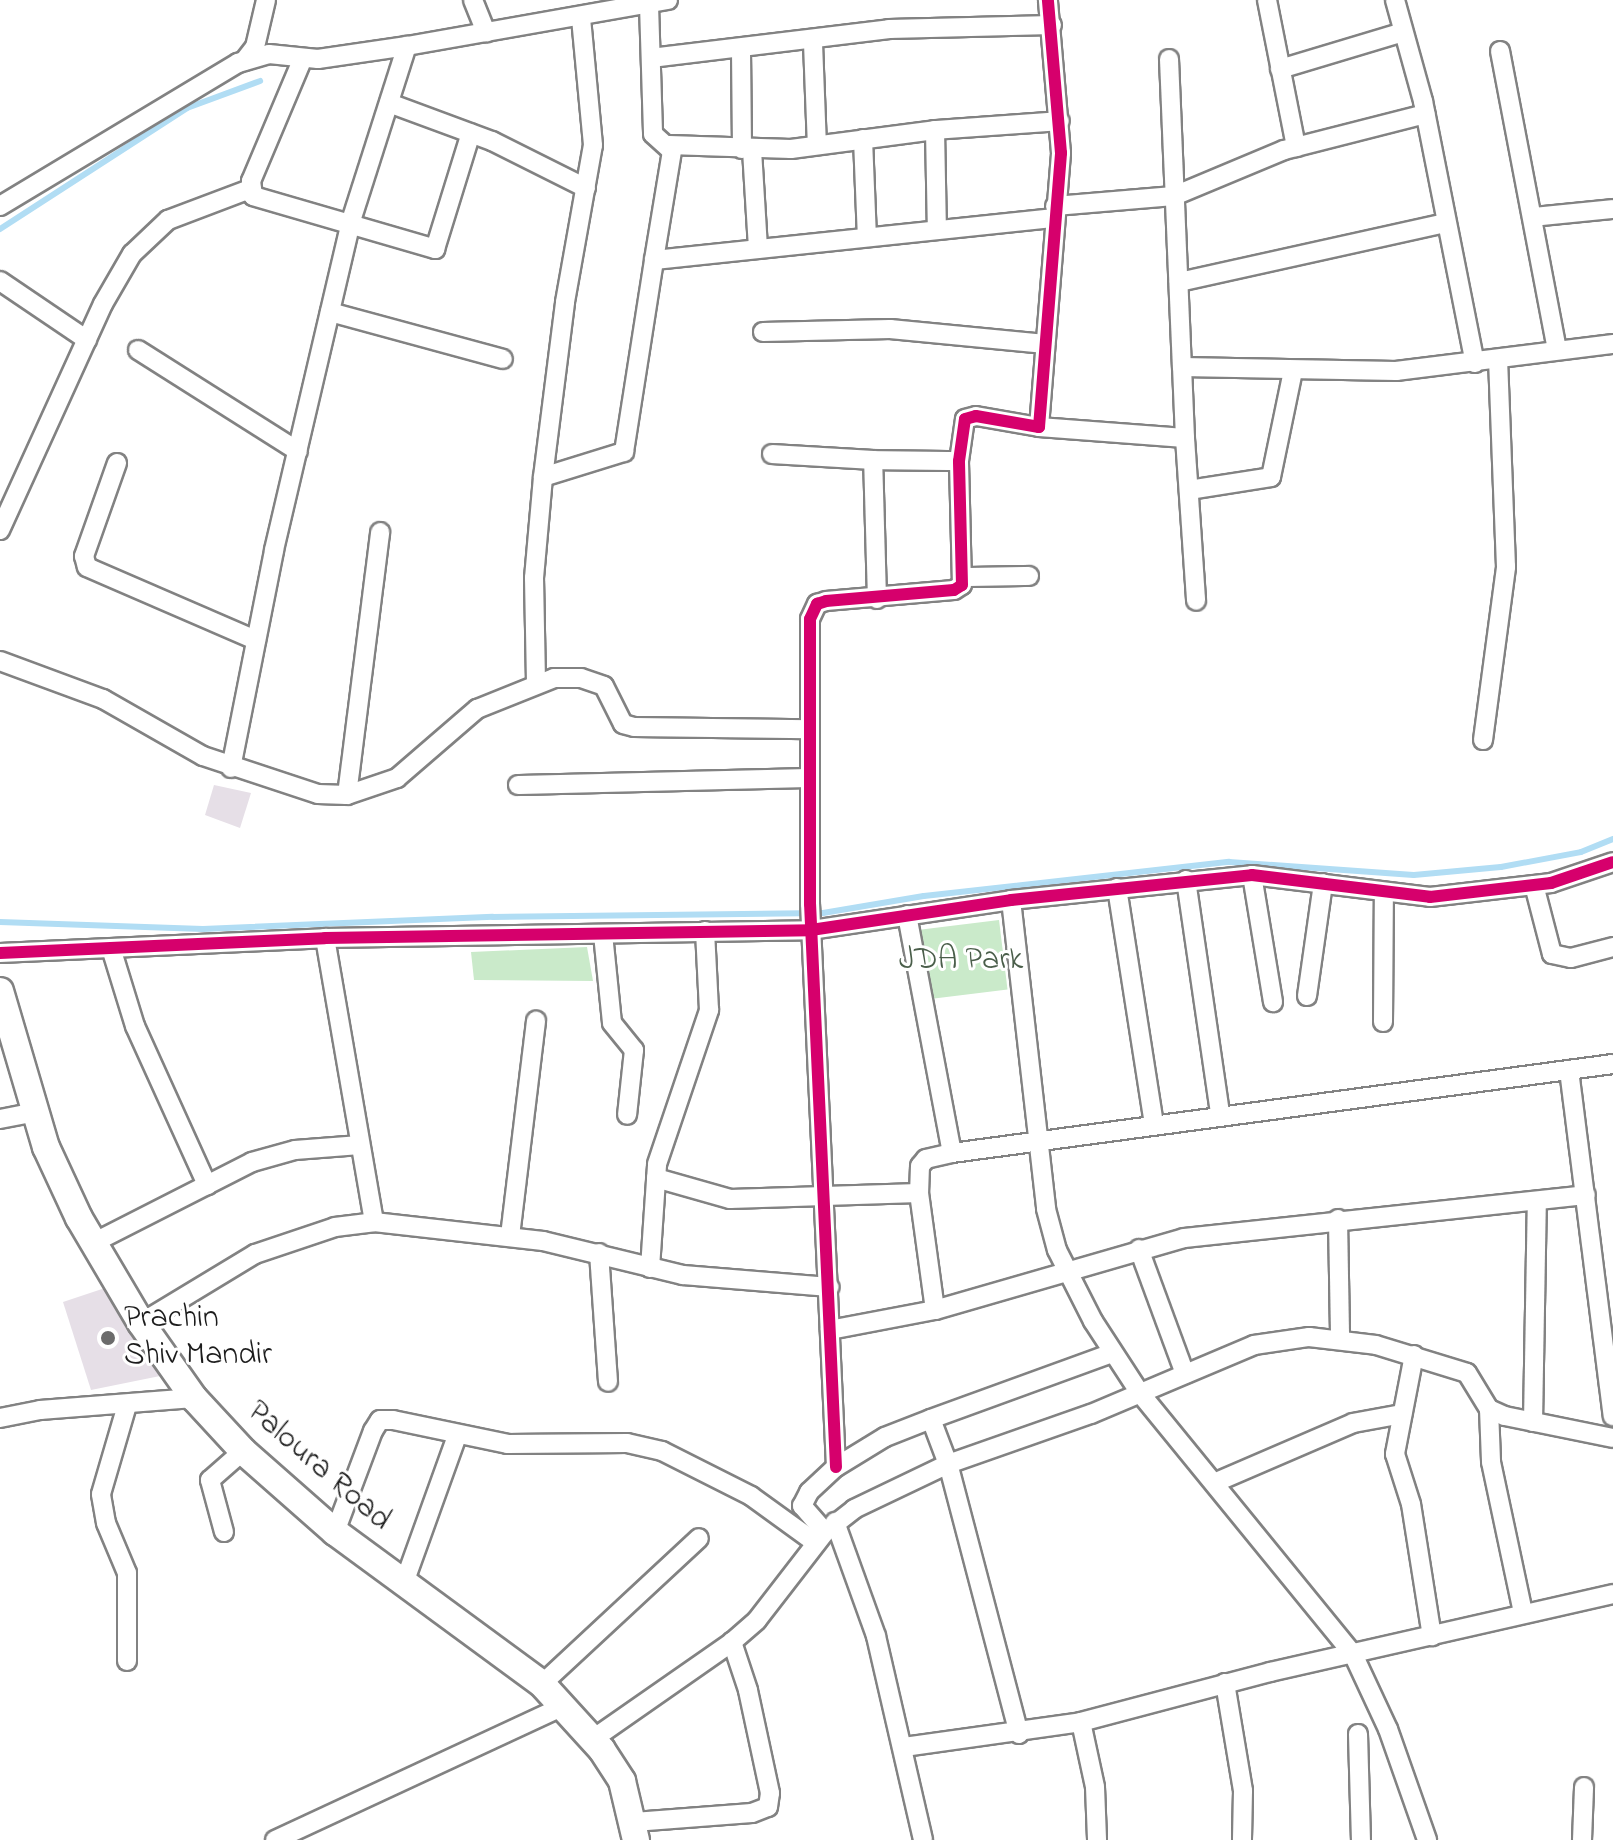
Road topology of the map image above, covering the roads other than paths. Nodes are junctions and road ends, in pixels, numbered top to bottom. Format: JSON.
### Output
{"nodes":[{"id":1,"x":266,"y":0,"type":"edge"},
{"id":2,"x":473,"y":0,"type":"edge"},
{"id":3,"x":668,"y":0,"type":"edge"},
{"id":4,"x":1048,"y":0,"type":"edge"},
{"id":5,"x":1267,"y":0,"type":"edge"},
{"id":6,"x":1395,"y":0,"type":"edge"},
{"id":7,"x":649,"y":5,"type":"junction"},
{"id":8,"x":604,"y":6,"type":"edge"},
{"id":9,"x":581,"y":17,"type":"junction"},
{"id":10,"x":1052,"y":25,"type":"junction"},
{"id":11,"x":1403,"y":32,"type":"junction"},
{"id":12,"x":486,"y":33,"type":"junction"},
{"id":13,"x":813,"y":43,"type":"junction"},
{"id":14,"x":407,"y":46,"type":"junction"},
{"id":15,"x":741,"y":51,"type":"junction"},
{"id":16,"x":1500,"y":51,"type":"dead end"},
{"id":17,"x":298,"y":58,"type":"junction"},
{"id":18,"x":651,"y":58,"type":"junction"},
{"id":19,"x":1169,"y":59,"type":"dead end"},
{"id":20,"x":244,"y":61,"type":"junction"},
{"id":21,"x":1280,"y":69,"type":"junction"},
{"id":22,"x":389,"y":103,"type":"junction"},
{"id":23,"x":1425,"y":114,"type":"junction"},
{"id":24,"x":1060,"y":121,"type":"junction"},
{"id":25,"x":935,"y":130,"type":"junction"},
{"id":26,"x":471,"y":133,"type":"junction"},
{"id":27,"x":863,"y":139,"type":"junction"},
{"id":28,"x":669,"y":145,"type":"junction"},
{"id":29,"x":817,"y":145,"type":"junction"},
{"id":30,"x":1296,"y":147,"type":"junction"},
{"id":31,"x":747,"y":150,"type":"junction"},
{"id":32,"x":586,"y":188,"type":"junction"},
{"id":33,"x":250,"y":189,"type":"junction"},
{"id":34,"x":1174,"y":196,"type":"junction"},
{"id":35,"x":0,"y":206,"type":"edge"},
{"id":36,"x":1613,"y":209,"type":"edge"},
{"id":37,"x":1054,"y":212,"type":"junction"},
{"id":38,"x":1533,"y":217,"type":"junction"},
{"id":39,"x":351,"y":221,"type":"junction"},
{"id":40,"x":1446,"y":223,"type":"junction"},
{"id":41,"x":937,"y":230,"type":"junction"},
{"id":42,"x":867,"y":237,"type":"junction"},
{"id":43,"x":758,"y":249,"type":"junction"},
{"id":44,"x":654,"y":260,"type":"junction"},
{"id":45,"x":0,"y":281,"type":"edge"},
{"id":46,"x":1179,"y":282,"type":"junction"},
{"id":47,"x":330,"y":312,"type":"junction"},
{"id":48,"x":763,"y":332,"type":"dead end"},
{"id":49,"x":87,"y":340,"type":"junction"},
{"id":50,"x":1045,"y":344,"type":"junction"},
{"id":51,"x":1613,"y":344,"type":"edge"},
{"id":52,"x":1557,"y":349,"type":"junction"},
{"id":53,"x":138,"y":350,"type":"dead end"},
{"id":54,"x":503,"y":359,"type":"dead end"},
{"id":55,"x":1498,"y":359,"type":"junction"},
{"id":56,"x":1475,"y":363,"type":"junction"},
{"id":57,"x":1182,"y":367,"type":"junction"},
{"id":58,"x":1293,"y":371,"type":"junction"},
{"id":59,"x":1039,"y":427,"type":"junction"},
{"id":60,"x":1185,"y":438,"type":"junction"},
{"id":61,"x":298,"y":451,"type":"junction"},
{"id":62,"x":772,"y":454,"type":"dead end"},
{"id":63,"x":873,"y":460,"type":"junction"},
{"id":64,"x":959,"y":461,"type":"junction"},
{"id":65,"x":117,"y":463,"type":"dead end"},
{"id":66,"x":543,"y":477,"type":"junction"},
{"id":67,"x":1189,"y":490,"type":"junction"},
{"id":68,"x":0,"y":530,"type":"edge"},
{"id":69,"x":380,"y":532,"type":"dead end"},
{"id":70,"x":1029,"y":576,"type":"dead end"},
{"id":71,"x":964,"y":577,"type":"junction"},
{"id":72,"x":877,"y":599,"type":"junction"},
{"id":73,"x":1196,"y":601,"type":"dead end"},
{"id":74,"x":256,"y":640,"type":"junction"},
{"id":75,"x":0,"y":661,"type":"edge"},
{"id":76,"x":536,"y":682,"type":"junction"},
{"id":77,"x":810,"y":729,"type":"junction"},
{"id":78,"x":1483,"y":740,"type":"dead end"},
{"id":79,"x":231,"y":768,"type":"junction"},
{"id":80,"x":810,"y":778,"type":"junction"},
{"id":81,"x":518,"y":785,"type":"dead end"},
{"id":82,"x":347,"y":795,"type":"junction"},
{"id":83,"x":1613,"y":862,"type":"edge"},
{"id":84,"x":1252,"y":875,"type":"junction"},
{"id":85,"x":1186,"y":880,"type":"junction"},
{"id":86,"x":1323,"y":883,"type":"junction"},
{"id":87,"x":1534,"y":885,"type":"junction"},
{"id":88,"x":1117,"y":888,"type":"junction"},
{"id":89,"x":1384,"y":893,"type":"junction"},
{"id":90,"x":1011,"y":900,"type":"junction"},
{"id":91,"x":907,"y":915,"type":"junction"},
{"id":92,"x":811,"y":926,"type":"junction"},
{"id":93,"x":705,"y":931,"type":"junction"},
{"id":94,"x":603,"y":934,"type":"junction"},
{"id":95,"x":325,"y":938,"type":"junction"},
{"id":96,"x":1613,"y":947,"type":"edge"},
{"id":97,"x":111,"y":948,"type":"junction"},
{"id":98,"x":0,"y":953,"type":"edge"},
{"id":99,"x":0,"y":991,"type":"edge"},
{"id":100,"x":1307,"y":996,"type":"dead end"},
{"id":101,"x":1273,"y":1002,"type":"dead end"},
{"id":102,"x":536,"y":1021,"type":"dead end"},
{"id":103,"x":1383,"y":1022,"type":"dead end"},
{"id":104,"x":1613,"y":1064,"type":"edge"},
{"id":105,"x":1569,"y":1070,"type":"junction"},
{"id":106,"x":35,"y":1112,"type":"junction"},
{"id":107,"x":1220,"y":1114,"type":"junction"},
{"id":108,"x":627,"y":1115,"type":"dead end"},
{"id":109,"x":0,"y":1119,"type":"edge"},
{"id":110,"x":1154,"y":1123,"type":"junction"},
{"id":111,"x":1040,"y":1141,"type":"junction"},
{"id":112,"x":360,"y":1145,"type":"junction"},
{"id":113,"x":952,"y":1153,"type":"junction"},
{"id":114,"x":656,"y":1178,"type":"junction"},
{"id":115,"x":207,"y":1185,"type":"junction"},
{"id":116,"x":919,"y":1193,"type":"junction"},
{"id":117,"x":1586,"y":1195,"type":"junction"},
{"id":118,"x":821,"y":1196,"type":"junction"},
{"id":119,"x":1537,"y":1202,"type":"junction"},
{"id":120,"x":1338,"y":1219,"type":"junction"},
{"id":121,"x":374,"y":1222,"type":"junction"},
{"id":122,"x":510,"y":1236,"type":"junction"},
{"id":123,"x":93,"y":1243,"type":"junction"},
{"id":124,"x":1139,"y":1249,"type":"junction"},
{"id":125,"x":599,"y":1253,"type":"junction"},
{"id":126,"x":650,"y":1268,"type":"junction"},
{"id":127,"x":1066,"y":1269,"type":"junction"},
{"id":128,"x":830,"y":1287,"type":"junction"},
{"id":129,"x":935,"y":1310,"type":"junction"},
{"id":130,"x":141,"y":1323,"type":"junction"},
{"id":131,"x":830,"y":1330,"type":"junction"},
{"id":132,"x":1340,"y":1338,"type":"junction"},
{"id":133,"x":1112,"y":1353,"type":"junction"},
{"id":134,"x":1414,"y":1355,"type":"junction"},
{"id":135,"x":1185,"y":1374,"type":"junction"},
{"id":136,"x":608,"y":1382,"type":"dead end"},
{"id":137,"x":1140,"y":1393,"type":"junction"},
{"id":138,"x":194,"y":1398,"type":"junction"},
{"id":139,"x":127,"y":1405,"type":"junction"},
{"id":140,"x":1489,"y":1409,"type":"junction"},
{"id":141,"x":1402,"y":1414,"type":"junction"},
{"id":142,"x":1613,"y":1416,"type":"edge"},
{"id":143,"x":0,"y":1418,"type":"edge"},
{"id":144,"x":931,"y":1419,"type":"junction"},
{"id":145,"x":1533,"y":1422,"type":"junction"},
{"id":146,"x":457,"y":1436,"type":"junction"},
{"id":147,"x":1613,"y":1438,"type":"edge"},
{"id":148,"x":243,"y":1451,"type":"junction"},
{"id":149,"x":948,"y":1464,"type":"junction"},
{"id":150,"x":836,"y":1467,"type":"junction"},
{"id":151,"x":1214,"y":1483,"type":"junction"},
{"id":152,"x":224,"y":1532,"type":"dead end"},
{"id":153,"x":335,"y":1532,"type":"junction"},
{"id":154,"x":825,"y":1532,"type":"junction"},
{"id":155,"x":699,"y":1538,"type":"dead end"},
{"id":156,"x":404,"y":1583,"type":"junction"},
{"id":157,"x":1613,"y":1594,"type":"edge"},
{"id":158,"x":1523,"y":1613,"type":"junction"},
{"id":159,"x":1432,"y":1636,"type":"junction"},
{"id":160,"x":732,"y":1642,"type":"junction"},
{"id":161,"x":1353,"y":1654,"type":"junction"},
{"id":162,"x":127,"y":1661,"type":"dead end"},
{"id":163,"x":1225,"y":1683,"type":"junction"},
{"id":164,"x":542,"y":1684,"type":"junction"},
{"id":165,"x":564,"y":1706,"type":"junction"},
{"id":166,"x":1081,"y":1722,"type":"junction"},
{"id":167,"x":1019,"y":1734,"type":"junction"},
{"id":168,"x":1358,"y":1734,"type":"dead end"},
{"id":169,"x":593,"y":1739,"type":"junction"},
{"id":170,"x":904,"y":1747,"type":"junction"},
{"id":171,"x":1584,"y":1787,"type":"dead end"},
{"id":172,"x":635,"y":1831,"type":"edge"},
{"id":173,"x":275,"y":1840,"type":"edge"},
{"id":174,"x":923,"y":1840,"type":"edge"},
{"id":175,"x":1097,"y":1840,"type":"edge"},
{"id":176,"x":1242,"y":1840,"type":"edge"},
{"id":177,"x":1361,"y":1840,"type":"edge"},
{"id":178,"x":1427,"y":1840,"type":"edge"},
{"id":179,"x":1582,"y":1840,"type":"edge"}],
"edges":[{"from":1,"to":20,"type":"street"},
{"from":2,"to":12,"type":"street"},
{"from":3,"to":7,"type":"street"},
{"from":4,"to":10,"type":"street"},
{"from":5,"to":21,"type":"street"},
{"from":6,"to":11,"type":"street"},
{"from":7,"to":8,"type":"street"},
{"from":7,"to":18,"type":"street"},
{"from":8,"to":9,"type":"street"},
{"from":9,"to":12,"type":"street"},
{"from":9,"to":32,"type":"street"},
{"from":10,"to":13,"type":"street"},
{"from":10,"to":24,"type":"street"},
{"from":11,"to":21,"type":"street"},
{"from":11,"to":23,"type":"street"},
{"from":12,"to":14,"type":"street"},
{"from":13,"to":15,"type":"street"},
{"from":13,"to":29,"type":"street"},
{"from":14,"to":17,"type":"street"},
{"from":14,"to":22,"type":"street"},
{"from":15,"to":18,"type":"street"},
{"from":15,"to":31,"type":"street"},
{"from":16,"to":38,"type":"street"},
{"from":17,"to":20,"type":"street"},
{"from":17,"to":33,"type":"street"},
{"from":18,"to":28,"type":"street"},
{"from":19,"to":34,"type":"street"},
{"from":20,"to":35,"type":"street"},
{"from":21,"to":30,"type":"street"},
{"from":22,"to":26,"type":"street"},
{"from":22,"to":39,"type":"street"},
{"from":23,"to":30,"type":"street"},
{"from":23,"to":40,"type":"street"},
{"from":24,"to":25,"type":"street"},
{"from":24,"to":37,"type":"street"},
{"from":25,"to":27,"type":"street"},
{"from":25,"to":41,"type":"street"},
{"from":26,"to":32,"type":"street"},
{"from":26,"to":39,"type":"street"},
{"from":27,"to":29,"type":"street"},
{"from":27,"to":42,"type":"street"},
{"from":28,"to":31,"type":"street"},
{"from":28,"to":44,"type":"street"},
{"from":29,"to":31,"type":"street"},
{"from":30,"to":34,"type":"street"},
{"from":31,"to":43,"type":"street"},
{"from":32,"to":66,"type":"street"},
{"from":33,"to":39,"type":"street"},
{"from":33,"to":49,"type":"street"},
{"from":34,"to":37,"type":"street"},
{"from":34,"to":46,"type":"street"},
{"from":36,"to":38,"type":"street"},
{"from":37,"to":41,"type":"street"},
{"from":37,"to":50,"type":"street"},
{"from":38,"to":52,"type":"street"},
{"from":39,"to":47,"type":"street"},
{"from":40,"to":46,"type":"street"},
{"from":40,"to":56,"type":"street"},
{"from":41,"to":42,"type":"street"},
{"from":42,"to":43,"type":"street"},
{"from":43,"to":44,"type":"street"},
{"from":44,"to":66,"type":"street"},
{"from":45,"to":49,"type":"street"},
{"from":46,"to":57,"type":"street"},
{"from":47,"to":54,"type":"street"},
{"from":47,"to":61,"type":"street"},
{"from":48,"to":50,"type":"street"},
{"from":49,"to":68,"type":"street"},
{"from":50,"to":59,"type":"street"},
{"from":51,"to":52,"type":"street"},
{"from":52,"to":55,"type":"street"},
{"from":53,"to":61,"type":"street"},
{"from":55,"to":56,"type":"street"},
{"from":55,"to":78,"type":"street"},
{"from":56,"to":58,"type":"street"},
{"from":57,"to":58,"type":"street"},
{"from":57,"to":60,"type":"street"},
{"from":58,"to":67,"type":"street"},
{"from":59,"to":60,"type":"street"},
{"from":59,"to":64,"type":"street"},
{"from":60,"to":67,"type":"street"},
{"from":61,"to":74,"type":"street"},
{"from":62,"to":63,"type":"street"},
{"from":63,"to":64,"type":"street"},
{"from":63,"to":72,"type":"street"},
{"from":64,"to":71,"type":"street"},
{"from":65,"to":74,"type":"street"},
{"from":66,"to":76,"type":"street"},
{"from":67,"to":73,"type":"street"},
{"from":69,"to":82,"type":"street"},
{"from":70,"to":71,"type":"street"},
{"from":71,"to":72,"type":"street"},
{"from":72,"to":77,"type":"street"},
{"from":74,"to":79,"type":"street"},
{"from":75,"to":79,"type":"street"},
{"from":76,"to":77,"type":"street"},
{"from":76,"to":82,"type":"street"},
{"from":77,"to":80,"type":"street"},
{"from":79,"to":82,"type":"street"},
{"from":80,"to":81,"type":"street"},
{"from":80,"to":92,"type":"street"},
{"from":83,"to":87,"type":"street"},
{"from":84,"to":85,"type":"street"},
{"from":84,"to":86,"type":"street"},
{"from":84,"to":101,"type":"street"},
{"from":85,"to":88,"type":"street"},
{"from":85,"to":107,"type":"street"},
{"from":86,"to":89,"type":"street"},
{"from":86,"to":100,"type":"street"},
{"from":87,"to":89,"type":"street"},
{"from":87,"to":96,"type":"street"},
{"from":88,"to":90,"type":"street"},
{"from":88,"to":110,"type":"street"},
{"from":89,"to":103,"type":"street"},
{"from":90,"to":91,"type":"street"},
{"from":90,"to":111,"type":"street"},
{"from":91,"to":92,"type":"street"},
{"from":91,"to":113,"type":"street"},
{"from":92,"to":93,"type":"street"},
{"from":92,"to":118,"type":"street"},
{"from":93,"to":94,"type":"street"},
{"from":93,"to":114,"type":"street"},
{"from":94,"to":95,"type":"street"},
{"from":94,"to":108,"type":"street"},
{"from":95,"to":97,"type":"street"},
{"from":95,"to":112,"type":"street"},
{"from":97,"to":98,"type":"street"},
{"from":97,"to":115,"type":"street"},
{"from":99,"to":106,"type":"main road","name":"Paloura Road"},
{"from":102,"to":122,"type":"street"},
{"from":104,"to":105,"type":"street"},
{"from":105,"to":107,"type":"street"},
{"from":105,"to":117,"type":"street"},
{"from":106,"to":109,"type":"street"},
{"from":106,"to":123,"type":"main road","name":"Paloura Road"},
{"from":107,"to":110,"type":"street"},
{"from":110,"to":111,"type":"street"},
{"from":111,"to":113,"type":"street"},
{"from":111,"to":127,"type":"street"},
{"from":112,"to":115,"type":"street"},
{"from":112,"to":121,"type":"street"},
{"from":113,"to":116,"type":"street"},
{"from":114,"to":118,"type":"street"},
{"from":114,"to":126,"type":"street"},
{"from":115,"to":123,"type":"street"},
{"from":116,"to":118,"type":"street"},
{"from":116,"to":129,"type":"street"},
{"from":117,"to":119,"type":"street"},
{"from":117,"to":142,"type":"street"},
{"from":118,"to":128,"type":"street"},
{"from":119,"to":120,"type":"street"},
{"from":119,"to":145,"type":"street"},
{"from":120,"to":124,"type":"street"},
{"from":120,"to":132,"type":"street"},
{"from":121,"to":122,"type":"street"},
{"from":121,"to":130,"type":"street"},
{"from":122,"to":125,"type":"street"},
{"from":123,"to":130,"type":"main road","name":"Paloura Road"},
{"from":124,"to":127,"type":"street"},
{"from":124,"to":135,"type":"street"},
{"from":125,"to":126,"type":"street"},
{"from":125,"to":136,"type":"street"},
{"from":126,"to":128,"type":"street"},
{"from":127,"to":129,"type":"street"},
{"from":127,"to":133,"type":"street"},
{"from":128,"to":131,"type":"street"},
{"from":129,"to":131,"type":"street"},
{"from":130,"to":138,"type":"main road","name":"Paloura Road"},
{"from":131,"to":150,"type":"street"},
{"from":132,"to":134,"type":"street"},
{"from":132,"to":135,"type":"street"},
{"from":133,"to":137,"type":"street"},
{"from":133,"to":144,"type":"street"},
{"from":134,"to":140,"type":"street"},
{"from":134,"to":141,"type":"street"},
{"from":135,"to":137,"type":"street"},
{"from":137,"to":149,"type":"street"},
{"from":137,"to":151,"type":"street"},
{"from":138,"to":139,"type":"street"},
{"from":138,"to":148,"type":"main road","name":"Paloura Road"},
{"from":139,"to":143,"type":"street"},
{"from":139,"to":162,"type":"street"},
{"from":140,"to":145,"type":"street"},
{"from":140,"to":158,"type":"street"},
{"from":141,"to":151,"type":"street"},
{"from":141,"to":159,"type":"street"},
{"from":144,"to":149,"type":"street"},
{"from":144,"to":150,"type":"street"},
{"from":145,"to":147,"type":"street"},
{"from":146,"to":153,"type":"street"},
{"from":146,"to":154,"type":"street"},
{"from":146,"to":156,"type":"street"},
{"from":148,"to":152,"type":"street"},
{"from":148,"to":153,"type":"main road","name":"Paloura Road"},
{"from":149,"to":154,"type":"street"},
{"from":149,"to":167,"type":"street"},
{"from":150,"to":154,"type":"street"},
{"from":151,"to":161,"type":"street"},
{"from":153,"to":156,"type":"main road","name":"Paloura Road"},
{"from":154,"to":160,"type":"street"},
{"from":154,"to":170,"type":"street"},
{"from":155,"to":164,"type":"street"},
{"from":156,"to":164,"type":"main road","name":"Paloura Road"},
{"from":157,"to":158,"type":"street"},
{"from":158,"to":159,"type":"street"},
{"from":159,"to":161,"type":"street"},
{"from":160,"to":169,"type":"street"},
{"from":160,"to":172,"type":"street"},
{"from":161,"to":163,"type":"street"},
{"from":161,"to":178,"type":"street"},
{"from":163,"to":166,"type":"street"},
{"from":163,"to":176,"type":"street"},
{"from":164,"to":165,"type":"main road","name":"Paloura Road"},
{"from":165,"to":169,"type":"main road","name":"Paloura Road"},
{"from":165,"to":173,"type":"street"},
{"from":166,"to":167,"type":"street"},
{"from":166,"to":175,"type":"street"},
{"from":167,"to":170,"type":"street"},
{"from":168,"to":177,"type":"street"},
{"from":169,"to":172,"type":"main road","name":"Paloura Road"},
{"from":170,"to":174,"type":"street"},
{"from":171,"to":179,"type":"street"}]}
